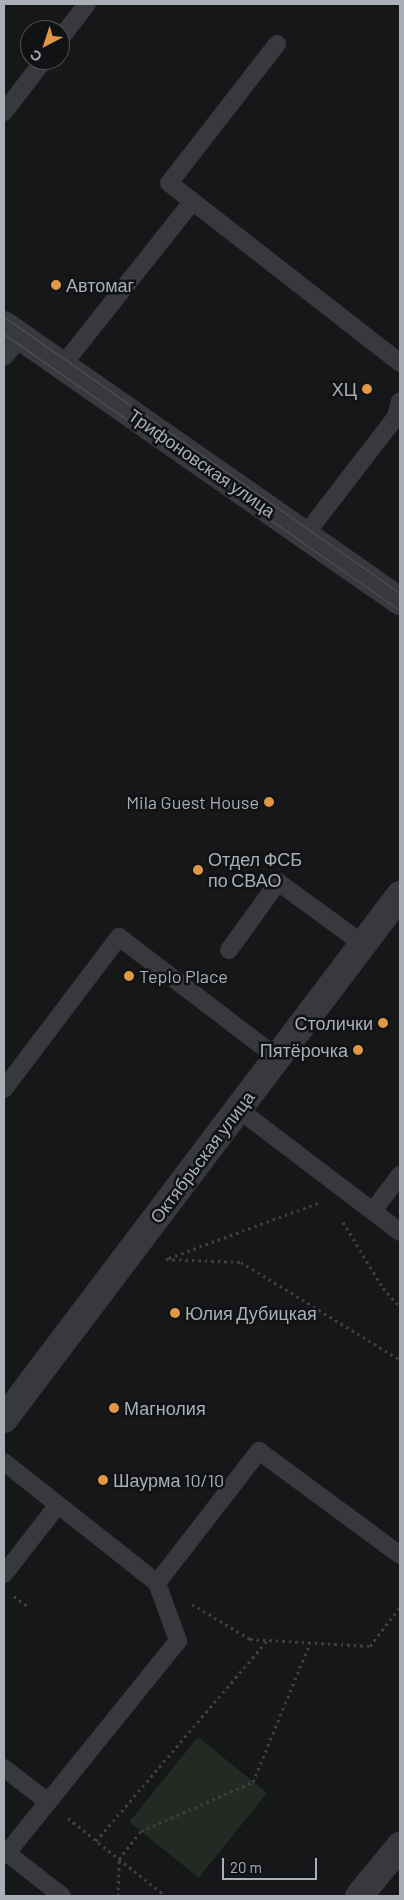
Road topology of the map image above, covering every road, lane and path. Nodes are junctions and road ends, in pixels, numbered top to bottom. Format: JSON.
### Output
{"nodes":[{"id":1,"x":87,"y":4,"type":"edge"},
{"id":2,"x":70,"y":26,"type":"edge"},
{"id":3,"x":277,"y":44,"type":"dead end"},
{"id":4,"x":36,"y":70,"type":"edge"},
{"id":5,"x":4,"y":112,"type":"edge"},
{"id":6,"x":192,"y":202,"type":"junction"},
{"id":7,"x":9,"y":340,"type":"edge"},
{"id":8,"x":400,"y":363,"type":"edge"},
{"id":9,"x":62,"y":366,"type":"junction"},
{"id":10,"x":400,"y":401,"type":"edge"},
{"id":11,"x":305,"y":535,"type":"junction"},
{"id":12,"x":400,"y":602,"type":"edge"},
{"id":13,"x":400,"y":895,"type":"edge"},
{"id":14,"x":363,"y":944,"type":"junction"},
{"id":15,"x":229,"y":950,"type":"dead end"},
{"id":16,"x":278,"y":1058,"type":"junction"},
{"id":17,"x":4,"y":1090,"type":"edge"},
{"id":18,"x":238,"y":1109,"type":"junction"},
{"id":19,"x":400,"y":1175,"type":"edge"},
{"id":20,"x":347,"y":1191,"type":"junction"},
{"id":21,"x":329,"y":1198,"type":"junction"},
{"id":22,"x":372,"y":1211,"type":"junction"},
{"id":23,"x":400,"y":1232,"type":"edge"},
{"id":24,"x":400,"y":1308,"type":"edge"},
{"id":25,"x":400,"y":1360,"type":"edge"},
{"id":26,"x":5,"y":1416,"type":"edge"},
{"id":27,"x":4,"y":1462,"type":"edge"},
{"id":28,"x":58,"y":1505,"type":"junction"},
{"id":29,"x":400,"y":1555,"type":"edge"},
{"id":30,"x":4,"y":1574,"type":"edge"},
{"id":31,"x":157,"y":1583,"type":"junction"},
{"id":32,"x":400,"y":1607,"type":"edge"},
{"id":33,"x":267,"y":1640,"type":"junction"},
{"id":34,"x":310,"y":1643,"type":"junction"},
{"id":35,"x":4,"y":1768,"type":"edge"},
{"id":36,"x":48,"y":1802,"type":"junction"},
{"id":37,"x":96,"y":1841,"type":"junction"},
{"id":38,"x":400,"y":1846,"type":"edge"},
{"id":39,"x":6,"y":1851,"type":"edge"},
{"id":40,"x":119,"y":1860,"type":"junction"},
{"id":41,"x":62,"y":1896,"type":"edge"},
{"id":42,"x":118,"y":1896,"type":"edge"},
{"id":43,"x":166,"y":1896,"type":"edge"},
{"id":44,"x":359,"y":1896,"type":"edge"}],
"edges":[{"from":1,"to":2,"type":"lane"},
{"from":3,"to":6,"type":"lane"},
{"from":4,"to":5,"type":"lane"},
{"from":6,"to":8,"type":"lane"},
{"from":6,"to":9,"type":"lane"},
{"from":7,"to":9,"type":"street","name":"Трифоновская улица"},
{"from":9,"to":11,"type":"street","name":"Трифоновская улица"},
{"from":10,"to":11,"type":"lane"},
{"from":11,"to":12,"type":"street","name":"Трифоновская улица"},
{"from":13,"to":14,"type":"street","name":"Октябрьская улица"},
{"from":14,"to":15,"type":"lane"},
{"from":14,"to":16,"type":"street","name":"Октябрьская улица"},
{"from":16,"to":17,"type":"lane"},
{"from":16,"to":18,"type":"street","name":"Октябрьская улица"},
{"from":18,"to":20,"type":"lane"},
{"from":18,"to":26,"type":"street","name":"Октябрьская улица"},
{"from":19,"to":22,"type":"lane"},
{"from":20,"to":21,"type":"path"},
{"from":20,"to":22,"type":"lane"},
{"from":21,"to":24,"type":"path"},
{"from":21,"to":25,"type":"path"},
{"from":22,"to":23,"type":"lane"},
{"from":27,"to":28,"type":"lane"},
{"from":28,"to":30,"type":"lane"},
{"from":28,"to":31,"type":"lane"},
{"from":29,"to":31,"type":"lane"},
{"from":31,"to":33,"type":"path"},
{"from":31,"to":36,"type":"lane"},
{"from":32,"to":34,"type":"path"},
{"from":33,"to":34,"type":"path"},
{"from":33,"to":37,"type":"path"},
{"from":34,"to":40,"type":"path"},
{"from":35,"to":36,"type":"lane"},
{"from":36,"to":37,"type":"path"},
{"from":36,"to":39,"type":"lane"},
{"from":37,"to":40,"type":"path"},
{"from":38,"to":44,"type":"street"},
{"from":39,"to":41,"type":"lane"},
{"from":40,"to":42,"type":"path"},
{"from":40,"to":43,"type":"path"}]}
